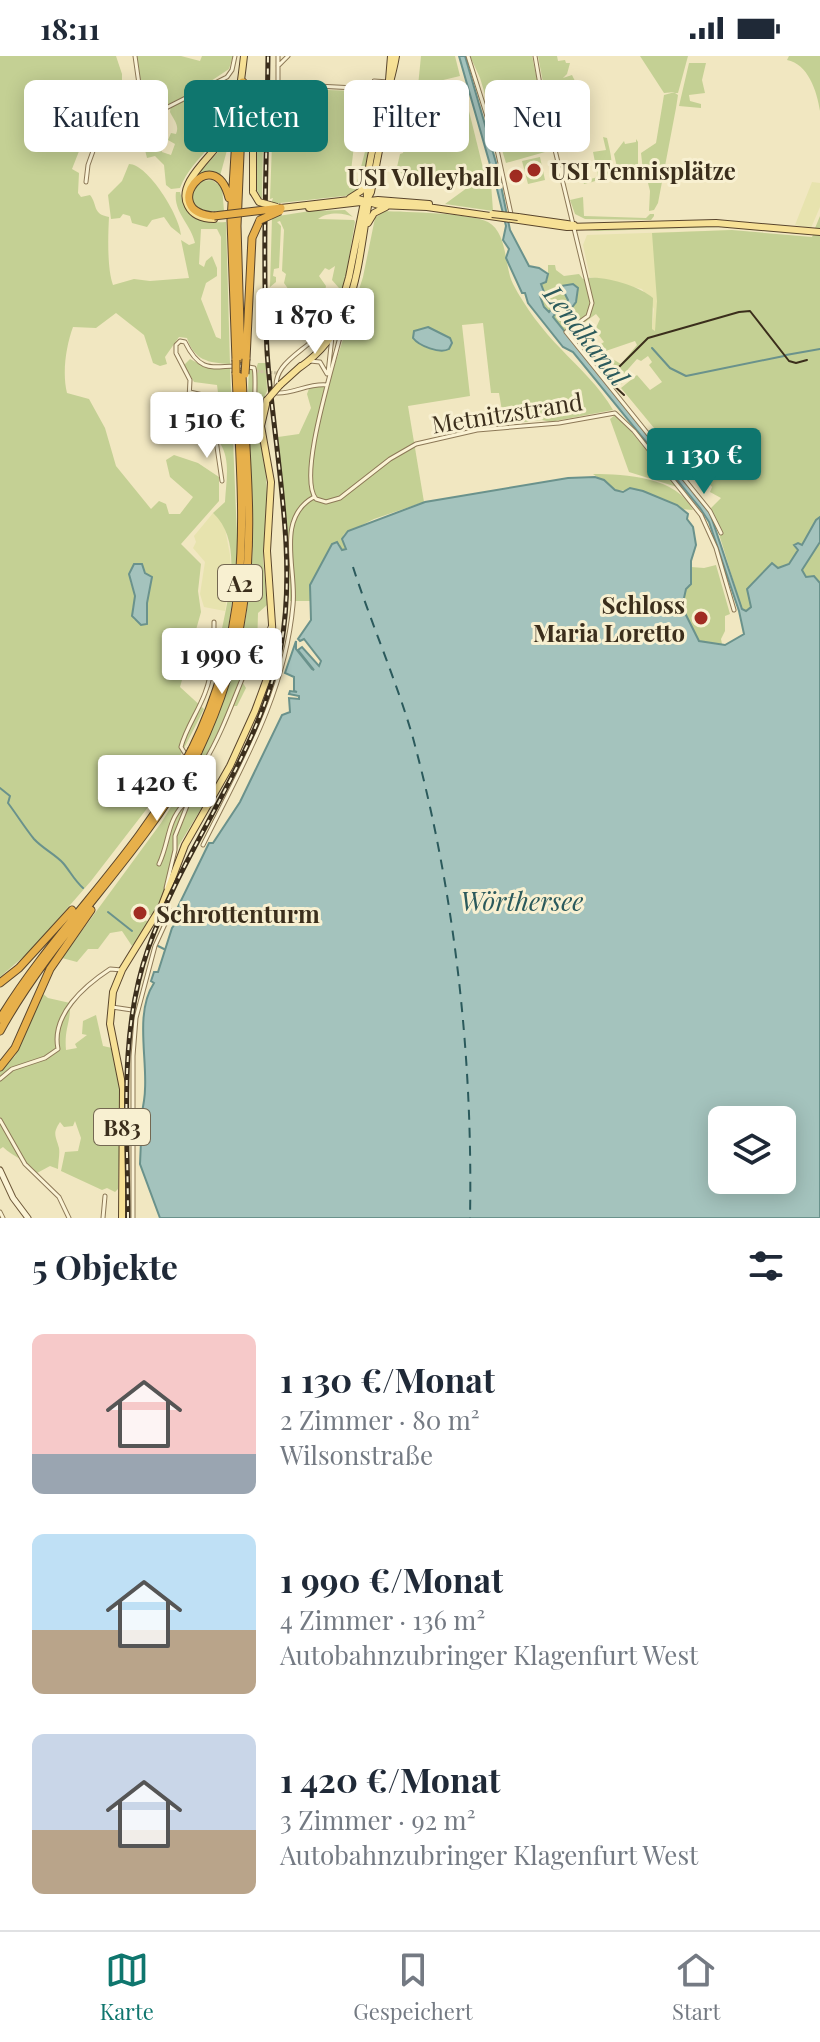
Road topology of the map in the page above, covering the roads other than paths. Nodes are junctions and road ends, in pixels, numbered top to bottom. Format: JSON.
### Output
{"nodes":[{"id":1,"x":135,"y":56,"type":"edge"},
{"id":2,"x":235,"y":56,"type":"edge"},
{"id":3,"x":245,"y":56,"type":"edge"},
{"id":4,"x":278,"y":56,"type":"edge"},
{"id":5,"x":288,"y":56,"type":"edge"},
{"id":6,"x":394,"y":56,"type":"edge"},
{"id":7,"x":468,"y":56,"type":"edge"},
{"id":8,"x":535,"y":56,"type":"edge"},
{"id":9,"x":278,"y":66,"type":"junction"},
{"id":10,"x":138,"y":80,"type":"edge"},
{"id":11,"x":241,"y":80,"type":"edge"},
{"id":12,"x":243,"y":80,"type":"edge"},
{"id":13,"x":390,"y":80,"type":"edge"},
{"id":14,"x":344,"y":87,"type":"edge"},
{"id":15,"x":168,"y":107,"type":"edge"},
{"id":16,"x":92,"y":152,"type":"edge"},
{"id":17,"x":215,"y":152,"type":"edge"},
{"id":18,"x":235,"y":152,"type":"edge"},
{"id":19,"x":240,"y":152,"type":"edge"},
{"id":20,"x":253,"y":152,"type":"edge"},
{"id":21,"x":373,"y":152,"type":"edge"},
{"id":22,"x":374,"y":152,"type":"edge"},
{"id":23,"x":379,"y":152,"type":"edge"},
{"id":24,"x":374,"y":175,"type":"junction"},
{"id":25,"x":86,"y":182,"type":"dead end"},
{"id":26,"x":339,"y":201,"type":"junction"},
{"id":27,"x":367,"y":202,"type":"junction"},
{"id":28,"x":423,"y":203,"type":"junction"},
{"id":29,"x":393,"y":205,"type":"junction"},
{"id":30,"x":232,"y":206,"type":"junction"},
{"id":31,"x":330,"y":206,"type":"junction"},
{"id":32,"x":283,"y":209,"type":"junction"},
{"id":33,"x":491,"y":216,"type":"junction"},
{"id":34,"x":214,"y":218,"type":"junction"},
{"id":35,"x":516,"y":219,"type":"junction"},
{"id":36,"x":574,"y":225,"type":"junction"},
{"id":37,"x":820,"y":232,"type":"edge"},
{"id":38,"x":354,"y":255,"type":"junction"},
{"id":39,"x":357,"y":269,"type":"junction"},
{"id":40,"x":342,"y":315,"type":"junction"},
{"id":41,"x":333,"y":338,"type":"junction"},
{"id":42,"x":312,"y":341,"type":"dead end"},
{"id":43,"x":241,"y":360,"type":"junction"},
{"id":44,"x":310,"y":361,"type":"junction"},
{"id":45,"x":299,"y":368,"type":"junction"},
{"id":46,"x":241,"y":374,"type":"junction"},
{"id":47,"x":328,"y":377,"type":"junction"},
{"id":48,"x":327,"y":385,"type":"junction"},
{"id":49,"x":190,"y":392,"type":"junction"},
{"id":50,"x":208,"y":412,"type":"dead end"},
{"id":51,"x":262,"y":432,"type":"junction"},
{"id":52,"x":222,"y":481,"type":"dead end"},
{"id":53,"x":314,"y":497,"type":"junction"},
{"id":54,"x":721,"y":533,"type":"dead end"},
{"id":55,"x":734,"y":610,"type":"dead end"},
{"id":56,"x":214,"y":622,"type":"dead end"},
{"id":57,"x":272,"y":623,"type":"junction"},
{"id":58,"x":195,"y":751,"type":"junction"},
{"id":59,"x":204,"y":763,"type":"junction"},
{"id":60,"x":188,"y":764,"type":"junction"},
{"id":61,"x":186,"y":803,"type":"junction"},
{"id":62,"x":203,"y":845,"type":"dead end"},
{"id":63,"x":159,"y":864,"type":"dead end"},
{"id":64,"x":167,"y":894,"type":"junction"},
{"id":65,"x":171,"y":911,"type":"dead end"},
{"id":66,"x":73,"y":929,"type":"junction"},
{"id":67,"x":57,"y":932,"type":"junction"},
{"id":68,"x":122,"y":970,"type":"junction"},
{"id":69,"x":0,"y":983,"type":"edge"},
{"id":70,"x":110,"y":1006,"type":"junction"},
{"id":71,"x":132,"y":1010,"type":"dead end"},
{"id":72,"x":0,"y":1019,"type":"edge"},
{"id":73,"x":0,"y":1031,"type":"edge"},
{"id":74,"x":0,"y":1067,"type":"edge"},
{"id":75,"x":0,"y":1079,"type":"edge"},
{"id":76,"x":0,"y":1120,"type":"edge"},
{"id":77,"x":0,"y":1170,"type":"edge"},
{"id":78,"x":105,"y":1196,"type":"dead end"},
{"id":79,"x":0,"y":1212,"type":"edge"},
{"id":80,"x":3,"y":1218,"type":"edge"},
{"id":81,"x":28,"y":1218,"type":"edge"},
{"id":82,"x":69,"y":1218,"type":"edge"},
{"id":83,"x":103,"y":1218,"type":"edge"},
{"id":84,"x":122,"y":1218,"type":"edge"},
{"id":85,"x":133,"y":1218,"type":"edge"}],
"edges":[{"from":1,"to":10,"type":"street"},
{"from":2,"to":15,"type":"street"},
{"from":3,"to":11,"type":"main road"},
{"from":3,"to":12,"type":"main road"},
{"from":4,"to":9,"type":"street"},
{"from":5,"to":9,"type":"street"},
{"from":6,"to":13,"type":"main road","number":"B83"},
{"from":7,"to":35,"type":"street"},
{"from":8,"to":36,"type":"street"},
{"from":9,"to":14,"type":"street"},
{"from":16,"to":25,"type":"street"},
{"from":17,"to":34,"type":"main road"},
{"from":18,"to":30,"type":"highway","number":"A2"},
{"from":19,"to":43,"type":"highway","number":"A2"},
{"from":20,"to":32,"type":"main road","bridge":true},
{"from":21,"to":26,"type":"main road"},
{"from":22,"to":27,"type":"main road","number":"B83"},
{"from":23,"to":24,"type":"main road","number":"B83"},
{"from":24,"to":27,"type":"main road","number":"B83"},
{"from":24,"to":28,"type":"main road"},
{"from":26,"to":27,"type":"main road"},
{"from":26,"to":32,"type":"main road"},
{"from":27,"to":28,"type":"main road"},
{"from":27,"to":29,"type":"main road"},
{"from":27,"to":31,"type":"main road"},
{"from":27,"to":38,"type":"main road","number":"B83"},
{"from":27,"to":39,"type":"main road","number":"B83"},
{"from":28,"to":33,"type":"main road"},
{"from":29,"to":33,"type":"main road"},
{"from":29,"to":39,"type":"main road"},
{"from":30,"to":34,"type":"highway"},
{"from":30,"to":43,"type":"highway","number":"A2"},
{"from":31,"to":32,"type":"main road"},
{"from":31,"to":38,"type":"main road"},
{"from":32,"to":34,"type":"highway","bridge":true},
{"from":32,"to":43,"type":"highway","bridge":true},
{"from":33,"to":35,"type":"main road","bridge":true},
{"from":35,"to":36,"type":"main road"},
{"from":36,"to":37,"type":"main road"},
{"from":36,"to":54,"type":"street"},
{"from":38,"to":40,"type":"main road","number":"B83"},
{"from":39,"to":40,"type":"main road","number":"B83"},
{"from":40,"to":41,"type":"main road","number":"B83"},
{"from":40,"to":41,"type":"street"},
{"from":41,"to":44,"type":"main road","number":"B83"},
{"from":41,"to":45,"type":"main road","number":"B83"},
{"from":41,"to":47,"type":"street"},
{"from":41,"to":47,"type":"street"},
{"from":42,"to":48,"type":"street"},
{"from":43,"to":46,"type":"highway","number":"A2","bridge":true},
{"from":44,"to":45,"type":"main road","number":"B83"},
{"from":44,"to":47,"type":"street"},
{"from":45,"to":51,"type":"main road","number":"B83","bridge":true},
{"from":46,"to":58,"type":"highway","number":"A2"},
{"from":46,"to":58,"type":"highway","number":"A2"},
{"from":47,"to":48,"type":"street"},
{"from":48,"to":53,"type":"street"},
{"from":49,"to":50,"type":"street"},
{"from":49,"to":51,"type":"street"},
{"from":49,"to":52,"type":"street"},
{"from":51,"to":57,"type":"main road","number":"B83"},
{"from":53,"to":55,"type":"street","name":"Metnitzstrand"},
{"from":53,"to":62,"type":"street"},
{"from":56,"to":59,"type":"street"},
{"from":57,"to":59,"type":"street"},
{"from":57,"to":64,"type":"main road","number":"B83"},
{"from":58,"to":60,"type":"highway","number":"A2","bridge":true},
{"from":59,"to":61,"type":"street"},
{"from":60,"to":66,"type":"highway","number":"A2"},
{"from":60,"to":67,"type":"highway","number":"A2"},
{"from":61,"to":63,"type":"street"},
{"from":61,"to":64,"type":"street"},
{"from":64,"to":68,"type":"main road","number":"B83"},
{"from":65,"to":85,"type":"street"},
{"from":66,"to":73,"type":"highway"},
{"from":66,"to":74,"type":"highway"},
{"from":67,"to":69,"type":"highway"},
{"from":67,"to":72,"type":"highway"},
{"from":68,"to":70,"type":"main road","number":"B83"},
{"from":68,"to":75,"type":"street"},
{"from":70,"to":71,"type":"street"},
{"from":70,"to":84,"type":"main road","number":"B83"},
{"from":76,"to":82,"type":"street"},
{"from":77,"to":81,"type":"main road"},
{"from":78,"to":83,"type":"street"},
{"from":79,"to":80,"type":"street"}]}
